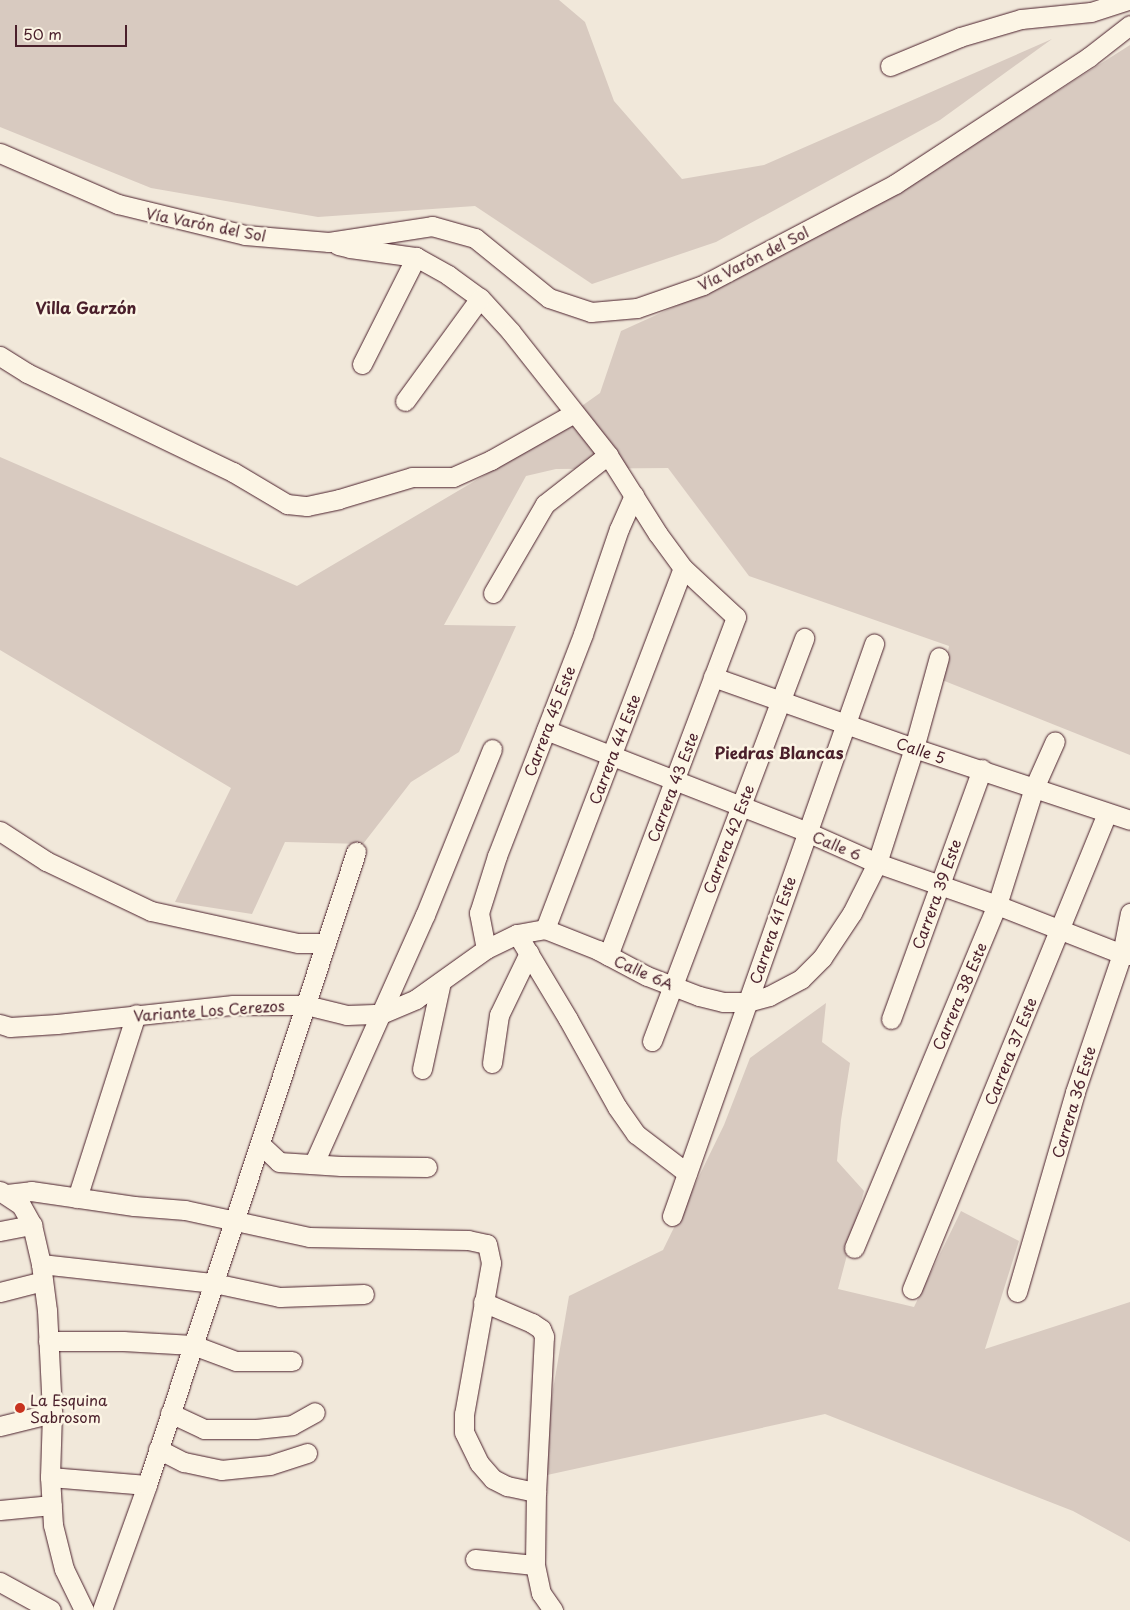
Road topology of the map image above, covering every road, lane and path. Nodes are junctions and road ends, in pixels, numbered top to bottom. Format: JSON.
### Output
{"nodes":[{"id":1,"x":1128,"y":0,"type":"edge"},
{"id":2,"x":1130,"y":25,"type":"edge"},
{"id":3,"x":890,"y":66,"type":"dead end"},
{"id":4,"x":0,"y":154,"type":"edge"},
{"id":5,"x":329,"y":242,"type":"junction"},
{"id":6,"x":416,"y":257,"type":"junction"},
{"id":7,"x":480,"y":298,"type":"junction"},
{"id":8,"x":0,"y":356,"type":"edge"},
{"id":9,"x":362,"y":364,"type":"dead end"},
{"id":10,"x":405,"y":401,"type":"dead end"},
{"id":11,"x":574,"y":413,"type":"junction"},
{"id":12,"x":608,"y":455,"type":"junction"},
{"id":13,"x":634,"y":495,"type":"junction"},
{"id":14,"x":683,"y":568,"type":"junction"},
{"id":15,"x":494,"y":593,"type":"dead end"},
{"id":16,"x":804,"y":638,"type":"dead end"},
{"id":17,"x":874,"y":644,"type":"dead end"},
{"id":18,"x":939,"y":657,"type":"dead end"},
{"id":19,"x":713,"y":677,"type":"junction"},
{"id":20,"x":781,"y":700,"type":"junction"},
{"id":21,"x":846,"y":722,"type":"junction"},
{"id":22,"x":546,"y":730,"type":"junction"},
{"id":23,"x":1055,"y":742,"type":"dead end"},
{"id":24,"x":914,"y":748,"type":"junction"},
{"id":25,"x":492,"y":749,"type":"dead end"},
{"id":26,"x":611,"y":755,"type":"junction"},
{"id":27,"x":982,"y":770,"type":"junction"},
{"id":28,"x":674,"y":780,"type":"junction"},
{"id":29,"x":1034,"y":788,"type":"junction"},
{"id":30,"x":741,"y":806,"type":"junction"},
{"id":31,"x":1107,"y":813,"type":"junction"},
{"id":32,"x":1130,"y":820,"type":"edge"},
{"id":33,"x":0,"y":831,"type":"edge"},
{"id":34,"x":807,"y":832,"type":"junction"},
{"id":35,"x":356,"y":852,"type":"dead end"},
{"id":36,"x":877,"y":862,"type":"junction"},
{"id":37,"x":939,"y":885,"type":"junction"},
{"id":38,"x":997,"y":905,"type":"junction"},
{"id":39,"x":1130,"y":913,"type":"edge"},
{"id":40,"x":544,"y":929,"type":"junction"},
{"id":41,"x":1060,"y":930,"type":"junction"},
{"id":42,"x":517,"y":934,"type":"junction"},
{"id":43,"x":326,"y":943,"type":"junction"},
{"id":44,"x":486,"y":949,"type":"junction"},
{"id":45,"x":529,"y":953,"type":"junction"},
{"id":46,"x":1126,"y":954,"type":"edge"},
{"id":47,"x":608,"y":956,"type":"junction"},
{"id":48,"x":441,"y":982,"type":"junction"},
{"id":49,"x":673,"y":986,"type":"junction"},
{"id":50,"x":747,"y":1002,"type":"junction"},
{"id":51,"x":306,"y":1005,"type":"junction"},
{"id":52,"x":136,"y":1014,"type":"junction"},
{"id":53,"x":381,"y":1014,"type":"junction"},
{"id":54,"x":891,"y":1019,"type":"dead end"},
{"id":55,"x":0,"y":1024,"type":"edge"},
{"id":56,"x":652,"y":1041,"type":"dead end"},
{"id":57,"x":492,"y":1063,"type":"dead end"},
{"id":58,"x":422,"y":1069,"type":"dead end"},
{"id":59,"x":260,"y":1144,"type":"junction"},
{"id":60,"x":314,"y":1163,"type":"junction"},
{"id":61,"x":427,"y":1167,"type":"dead end"},
{"id":62,"x":687,"y":1173,"type":"junction"},
{"id":63,"x":3,"y":1192,"type":"edge"},
{"id":64,"x":78,"y":1198,"type":"junction"},
{"id":65,"x":672,"y":1216,"type":"dead end"},
{"id":66,"x":234,"y":1220,"type":"junction"},
{"id":67,"x":32,"y":1224,"type":"junction"},
{"id":68,"x":0,"y":1231,"type":"edge"},
{"id":69,"x":854,"y":1248,"type":"dead end"},
{"id":70,"x":42,"y":1273,"type":"junction"},
{"id":71,"x":214,"y":1283,"type":"junction"},
{"id":72,"x":912,"y":1289,"type":"dead end"},
{"id":73,"x":0,"y":1292,"type":"edge"},
{"id":74,"x":1017,"y":1292,"type":"dead end"},
{"id":75,"x":364,"y":1294,"type":"dead end"},
{"id":76,"x":482,"y":1302,"type":"junction"},
{"id":77,"x":48,"y":1341,"type":"junction"},
{"id":78,"x":193,"y":1345,"type":"junction"},
{"id":79,"x":292,"y":1360,"type":"dead end"},
{"id":80,"x":316,"y":1412,"type":"dead end"},
{"id":81,"x":52,"y":1413,"type":"junction"},
{"id":82,"x":170,"y":1413,"type":"junction"},
{"id":83,"x":0,"y":1426,"type":"edge"},
{"id":84,"x":158,"y":1449,"type":"junction"},
{"id":85,"x":306,"y":1453,"type":"dead end"},
{"id":86,"x":50,"y":1477,"type":"junction"},
{"id":87,"x":147,"y":1485,"type":"junction"},
{"id":88,"x":536,"y":1492,"type":"junction"},
{"id":89,"x":52,"y":1505,"type":"junction"},
{"id":90,"x":0,"y":1510,"type":"edge"},
{"id":91,"x":475,"y":1559,"type":"dead end"},
{"id":92,"x":535,"y":1565,"type":"junction"},
{"id":93,"x":0,"y":1582,"type":"edge"},
{"id":94,"x":51,"y":1610,"type":"edge"},
{"id":95,"x":84,"y":1610,"type":"edge"},
{"id":96,"x":102,"y":1610,"type":"edge"},
{"id":97,"x":553,"y":1610,"type":"edge"}],
"edges":[{"from":1,"to":3,"type":"street"},
{"from":2,"to":5,"type":"street","name":"Vía Varón del Sol"},
{"from":4,"to":5,"type":"street","name":"Vía Varón del Sol"},
{"from":5,"to":6,"type":"street"},
{"from":6,"to":7,"type":"street"},
{"from":6,"to":9,"type":"street"},
{"from":7,"to":10,"type":"street"},
{"from":7,"to":11,"type":"street"},
{"from":8,"to":11,"type":"street"},
{"from":11,"to":12,"type":"street"},
{"from":12,"to":13,"type":"street"},
{"from":12,"to":15,"type":"street"},
{"from":13,"to":14,"type":"street"},
{"from":13,"to":22,"type":"street","name":"Carrera 45 Este"},
{"from":14,"to":19,"type":"street","name":"Carrera 43 Este"},
{"from":14,"to":26,"type":"street","name":"Carrera 44 Este"},
{"from":16,"to":20,"type":"street","name":"Carrera 42 Este"},
{"from":17,"to":21,"type":"street","name":"Carrera 41 Este"},
{"from":18,"to":24,"type":"street"},
{"from":19,"to":20,"type":"street","name":"Calle 5"},
{"from":19,"to":28,"type":"street","name":"Carrera 43 Este"},
{"from":20,"to":21,"type":"street","name":"Calle 5"},
{"from":20,"to":30,"type":"street","name":"Carrera 42 Este"},
{"from":21,"to":24,"type":"street","name":"Calle 5"},
{"from":21,"to":34,"type":"street","name":"Carrera 41 Este"},
{"from":22,"to":26,"type":"street","name":"Calle 6"},
{"from":22,"to":44,"type":"street","name":"Carrera 45 Este"},
{"from":23,"to":29,"type":"street","name":"Carrera 38 Este"},
{"from":24,"to":27,"type":"street","name":"Calle 5"},
{"from":24,"to":36,"type":"street"},
{"from":25,"to":53,"type":"street"},
{"from":26,"to":28,"type":"street","name":"Calle 6"},
{"from":26,"to":40,"type":"street","name":"Carrera 44 Este"},
{"from":27,"to":29,"type":"street","name":"Calle 5"},
{"from":27,"to":37,"type":"street","name":"Carrera 39 Este"},
{"from":28,"to":30,"type":"street","name":"Calle 6"},
{"from":28,"to":47,"type":"street","name":"Carrera 43 Este"},
{"from":29,"to":31,"type":"street","name":"Calle 5"},
{"from":29,"to":38,"type":"street","name":"Carrera 38 Este"},
{"from":30,"to":34,"type":"street","name":"Calle 6"},
{"from":30,"to":49,"type":"street","name":"Carrera 42 Este"},
{"from":31,"to":32,"type":"street","name":"Calle 5"},
{"from":31,"to":41,"type":"street","name":"Carrera 37 Este"},
{"from":33,"to":43,"type":"street"},
{"from":34,"to":36,"type":"street","name":"Calle 6"},
{"from":34,"to":50,"type":"street","name":"Carrera 41 Este"},
{"from":35,"to":43,"type":"street"},
{"from":36,"to":37,"type":"street","name":"Calle 6"},
{"from":36,"to":50,"type":"street"},
{"from":37,"to":38,"type":"street","name":"Calle 6"},
{"from":37,"to":54,"type":"street","name":"Carrera 39 Este"},
{"from":38,"to":41,"type":"street","name":"Calle 6"},
{"from":38,"to":69,"type":"street","name":"Carrera 38 Este"},
{"from":39,"to":46,"type":"street","name":"Carrera 36 Este"},
{"from":40,"to":42,"type":"street","name":"Variante Los Cerezos"},
{"from":40,"to":47,"type":"street","name":"Calle 6A"},
{"from":41,"to":46,"type":"street","name":"Calle 6"},
{"from":41,"to":72,"type":"street","name":"Carrera 37 Este"},
{"from":42,"to":44,"type":"street","name":"Variante Los Cerezos"},
{"from":42,"to":45,"type":"street"},
{"from":43,"to":51,"type":"street"},
{"from":44,"to":48,"type":"street","name":"Variante Los Cerezos"},
{"from":45,"to":57,"type":"street"},
{"from":45,"to":62,"type":"street"},
{"from":46,"to":74,"type":"street","name":"Carrera 36 Este"},
{"from":47,"to":49,"type":"street","name":"Calle 6A"},
{"from":48,"to":53,"type":"street","name":"Variante Los Cerezos"},
{"from":48,"to":58,"type":"street"},
{"from":49,"to":50,"type":"street","name":"Calle 6A"},
{"from":49,"to":56,"type":"street","name":"Carrera 42 Este"},
{"from":50,"to":62,"type":"street","name":"Carrera 41 Este"},
{"from":51,"to":52,"type":"street","name":"Variante Los Cerezos"},
{"from":51,"to":53,"type":"street","name":"Variante Los Cerezos"},
{"from":51,"to":59,"type":"street"},
{"from":52,"to":55,"type":"street","name":"Variante Los Cerezos"},
{"from":52,"to":64,"type":"street"},
{"from":53,"to":60,"type":"street"},
{"from":59,"to":60,"type":"street"},
{"from":59,"to":66,"type":"street"},
{"from":60,"to":61,"type":"street"},
{"from":62,"to":65,"type":"street","name":"Carrera 41 Este"},
{"from":63,"to":64,"type":"street"},
{"from":63,"to":67,"type":"street"},
{"from":64,"to":66,"type":"street"},
{"from":66,"to":71,"type":"street"},
{"from":66,"to":76,"type":"street"},
{"from":67,"to":68,"type":"street"},
{"from":67,"to":70,"type":"street"},
{"from":70,"to":71,"type":"street"},
{"from":70,"to":73,"type":"street"},
{"from":70,"to":77,"type":"street"},
{"from":71,"to":75,"type":"street"},
{"from":71,"to":78,"type":"street"},
{"from":76,"to":88,"type":"street"},
{"from":76,"to":88,"type":"street"},
{"from":77,"to":78,"type":"street"},
{"from":77,"to":81,"type":"street"},
{"from":78,"to":79,"type":"street"},
{"from":78,"to":82,"type":"street"},
{"from":80,"to":82,"type":"street"},
{"from":81,"to":83,"type":"street"},
{"from":81,"to":86,"type":"street"},
{"from":82,"to":84,"type":"street"},
{"from":84,"to":85,"type":"street"},
{"from":84,"to":87,"type":"street"},
{"from":86,"to":87,"type":"street"},
{"from":86,"to":89,"type":"street"},
{"from":87,"to":96,"type":"street"},
{"from":88,"to":92,"type":"street"},
{"from":89,"to":90,"type":"street"},
{"from":89,"to":95,"type":"street"},
{"from":91,"to":92,"type":"street"},
{"from":92,"to":97,"type":"street"},
{"from":93,"to":94,"type":"street"}]}
